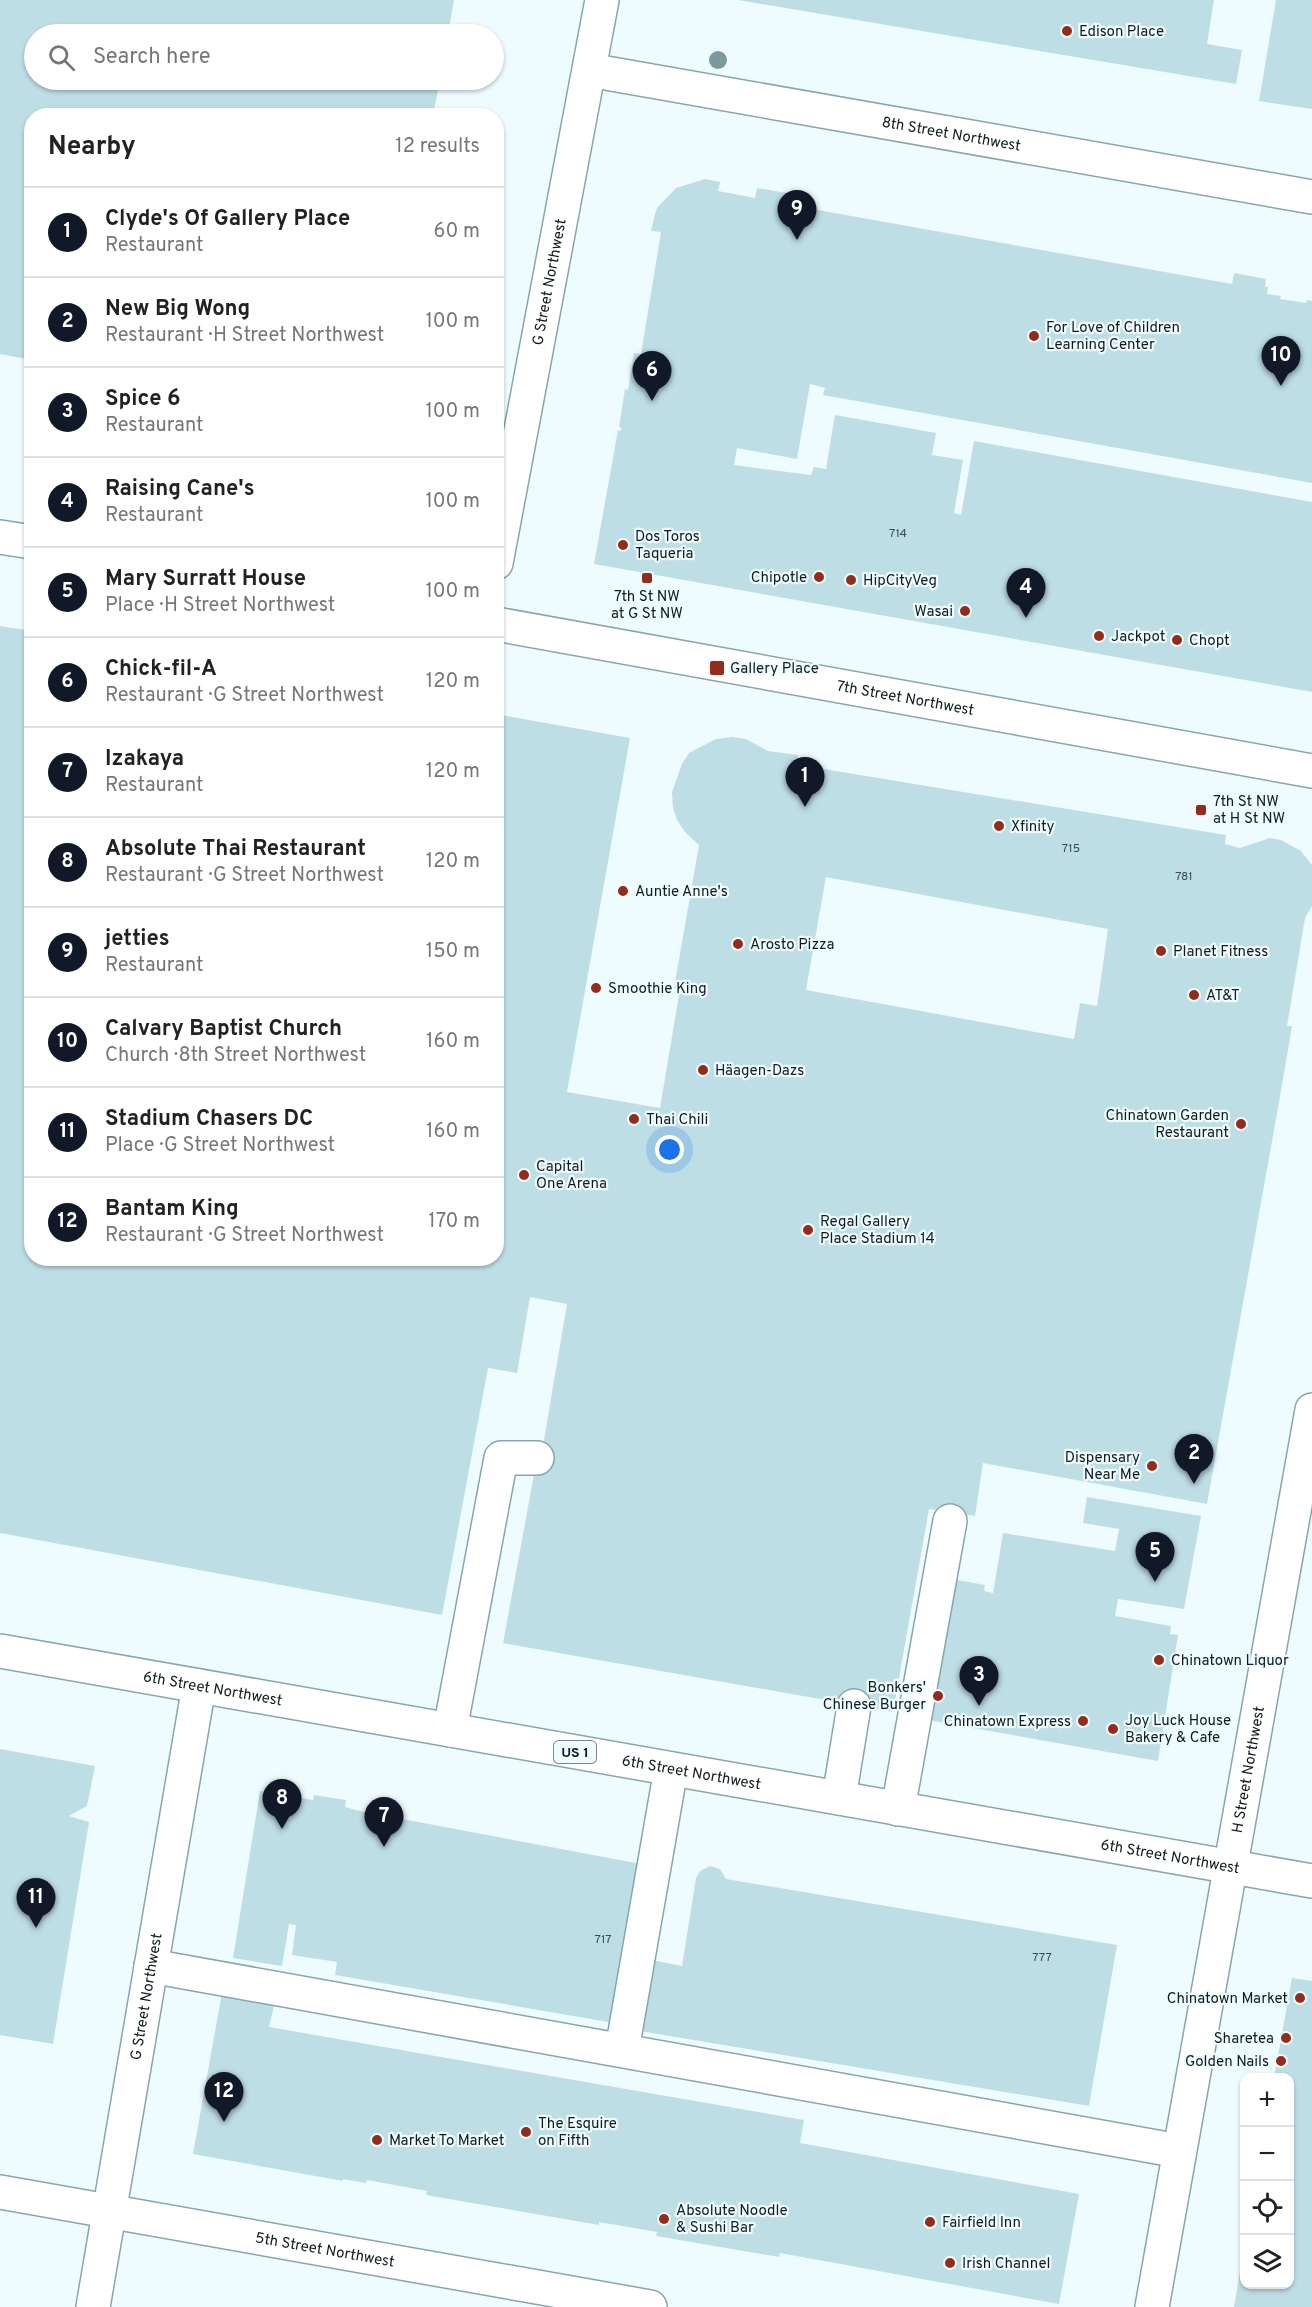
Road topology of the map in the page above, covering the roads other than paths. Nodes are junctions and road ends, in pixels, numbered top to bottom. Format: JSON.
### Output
{"nodes":[{"id":1,"x":602,"y":0,"type":"edge"},
{"id":2,"x":589,"y":70,"type":"junction"},
{"id":3,"x":1312,"y":197,"type":"edge"},
{"id":4,"x":504,"y":521,"type":"edge"},
{"id":5,"x":0,"y":537,"type":"edge"},
{"id":6,"x":24,"y":541,"type":"edge"},
{"id":7,"x":504,"y":625,"type":"edge"},
{"id":8,"x":1312,"y":771,"type":"edge"},
{"id":9,"x":1312,"y":1410,"type":"edge"},
{"id":10,"x":537,"y":1458,"type":"dead end"},
{"id":11,"x":950,"y":1521,"type":"dead end"},
{"id":12,"x":0,"y":1651,"type":"edge"},
{"id":13,"x":199,"y":1686,"type":"junction"},
{"id":14,"x":854,"y":1706,"type":"dead end"},
{"id":15,"x":450,"y":1730,"type":"junction"},
{"id":16,"x":671,"y":1769,"type":"junction"},
{"id":17,"x":839,"y":1798,"type":"junction"},
{"id":18,"x":898,"y":1809,"type":"junction"},
{"id":19,"x":1231,"y":1866,"type":"junction"},
{"id":20,"x":1312,"y":1881,"type":"edge"},
{"id":21,"x":151,"y":1966,"type":"junction"},
{"id":22,"x":622,"y":2050,"type":"junction"},
{"id":23,"x":1179,"y":2151,"type":"junction"},
{"id":24,"x":0,"y":2192,"type":"edge"},
{"id":25,"x":109,"y":2213,"type":"junction"},
{"id":26,"x":629,"y":2305,"type":"edge"},
{"id":27,"x":93,"y":2307,"type":"edge"},
{"id":28,"x":1152,"y":2307,"type":"edge"}],
"edges":[{"from":1,"to":2,"type":"main road","name":"G Street Northwest"},
{"from":2,"to":3,"type":"main road","name":"8th Street Northwest"},
{"from":2,"to":4,"type":"main road","name":"G Street Northwest"},
{"from":5,"to":6,"type":"main road"},
{"from":7,"to":8,"type":"main road","name":"7th Street Northwest"},
{"from":9,"to":19,"type":"main road","name":"H Street Northwest"},
{"from":10,"to":15,"type":"main road"},
{"from":11,"to":18,"type":"main road"},
{"from":12,"to":13,"type":"main road","name":"6th Street Northwest","number":"US 1"},
{"from":13,"to":15,"type":"main road","name":"6th Street Northwest","number":"US 1"},
{"from":13,"to":21,"type":"main road","name":"G Street Northwest"},
{"from":14,"to":17,"type":"main road"},
{"from":15,"to":16,"type":"main road","name":"6th Street Northwest","number":"US 1"},
{"from":16,"to":17,"type":"main road","name":"6th Street Northwest","number":"US 1"},
{"from":16,"to":22,"type":"main road"},
{"from":17,"to":18,"type":"main road","name":"6th Street Northwest","number":"US 1"},
{"from":18,"to":19,"type":"main road","name":"6th Street Northwest","number":"US 1"},
{"from":19,"to":20,"type":"main road","name":"6th Street Northwest","number":"US 1"},
{"from":19,"to":23,"type":"main road","name":"H Street Northwest"},
{"from":21,"to":22,"type":"main road"},
{"from":21,"to":25,"type":"main road","name":"G Street Northwest"},
{"from":22,"to":23,"type":"main road"},
{"from":23,"to":28,"type":"main road","name":"H Street Northwest"},
{"from":24,"to":25,"type":"main road","name":"5th Street Northwest"},
{"from":25,"to":26,"type":"main road","name":"5th Street Northwest"},
{"from":25,"to":27,"type":"main road","name":"G Street Northwest"}]}
